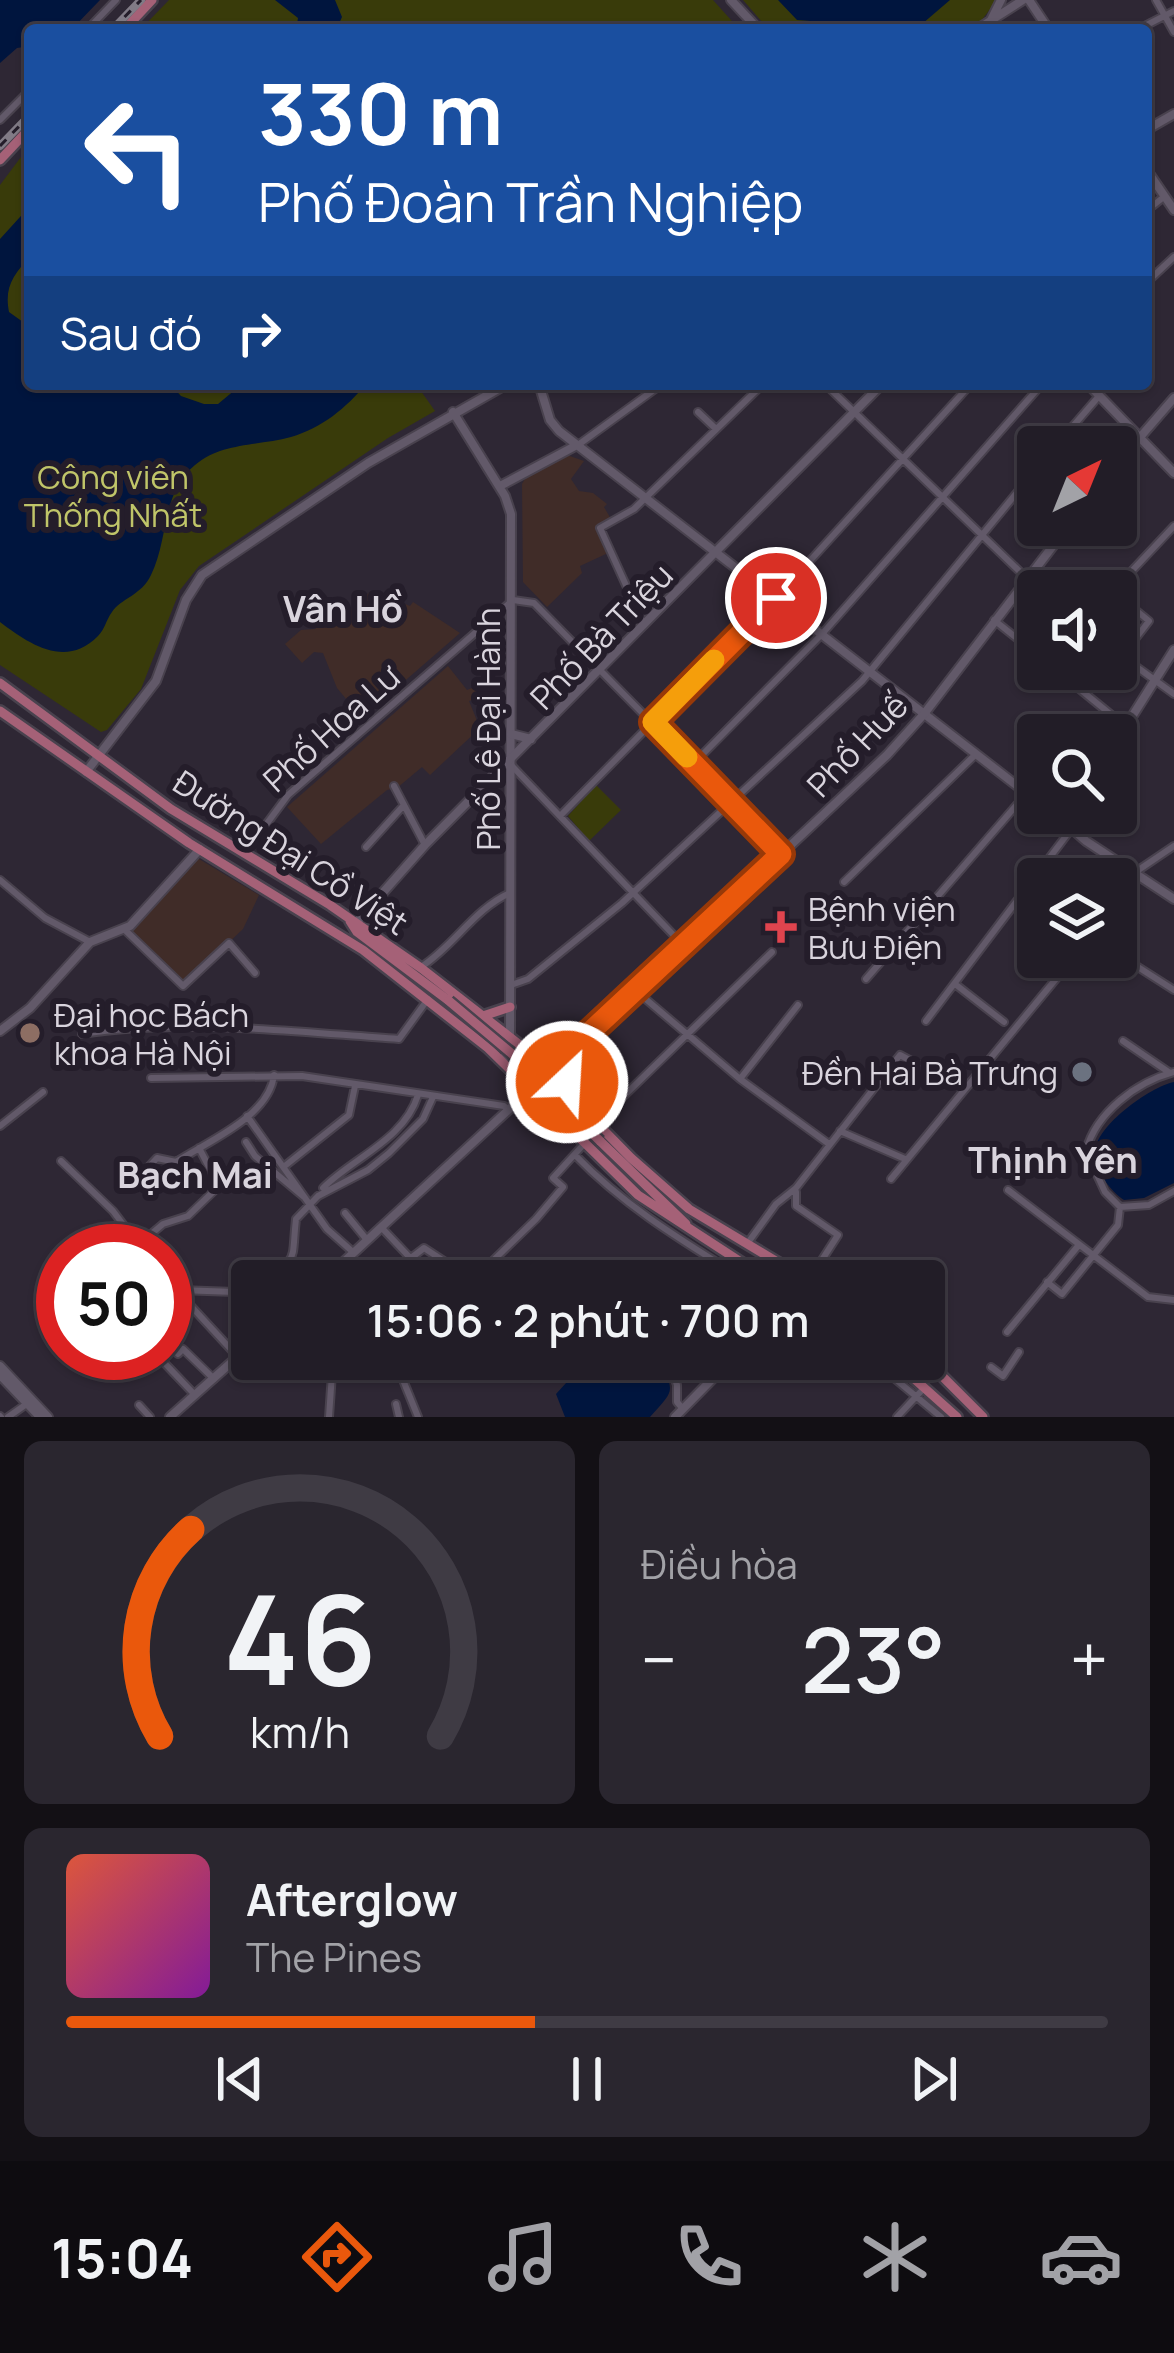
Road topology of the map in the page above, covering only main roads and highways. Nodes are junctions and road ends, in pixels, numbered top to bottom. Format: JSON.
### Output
{"nodes":[{"id":1,"x":152,"y":0,"type":"edge"},
{"id":2,"x":130,"y":24,"type":"edge"},
{"id":3,"x":24,"y":134,"type":"edge"},
{"id":4,"x":0,"y":160,"type":"edge"},
{"id":5,"x":2,"y":686,"type":"edge"},
{"id":6,"x":0,"y":711,"type":"edge"},
{"id":7,"x":293,"y":882,"type":"junction"},
{"id":8,"x":283,"y":898,"type":"junction"},
{"id":9,"x":351,"y":920,"type":"junction"},
{"id":10,"x":363,"y":950,"type":"junction"},
{"id":11,"x":422,"y":981,"type":"junction"},
{"id":12,"x":511,"y":1007,"type":"road end"},
{"id":13,"x":483,"y":1016,"type":"junction"},
{"id":14,"x":472,"y":1035,"type":"junction"},
{"id":15,"x":596,"y":1123,"type":"junction"},
{"id":16,"x":572,"y":1132,"type":"junction"},
{"id":17,"x":624,"y":1165,"type":"junction"},
{"id":18,"x":689,"y":1209,"type":"junction"},
{"id":19,"x":698,"y":1236,"type":"junction"},
{"id":20,"x":736,"y":1260,"type":"edge"},
{"id":21,"x":773,"y":1260,"type":"edge"},
{"id":22,"x":945,"y":1379,"type":"edge"},
{"id":23,"x":912,"y":1380,"type":"edge"},
{"id":24,"x":957,"y":1417,"type":"edge"},
{"id":25,"x":983,"y":1417,"type":"edge"}],
"edges":[{"from":1,"to":2,"type":"main road"},
{"from":3,"to":4,"type":"main road"},
{"from":5,"to":7,"type":"main road","name":"Đường Đại Cồ Việt"},
{"from":6,"to":8,"type":"main road","name":"Đường Đại Cồ Việt"},
{"from":7,"to":8,"type":"main road"},
{"from":7,"to":9,"type":"main road","name":"Đường Đại Cồ Việt"},
{"from":8,"to":10,"type":"main road","name":"Đường Đại Cồ Việt"},
{"from":9,"to":11,"type":"main road"},
{"from":9,"to":13,"type":"main road","name":"Đường Đại Cồ Việt"},
{"from":10,"to":11,"type":"main road"},
{"from":10,"to":14,"type":"main road","name":"Đường Đại Cồ Việt"},
{"from":11,"to":17,"type":"main road","bridge":true},
{"from":12,"to":13,"type":"main road"},
{"from":13,"to":14,"type":"main road"},
{"from":13,"to":15,"type":"main road","name":"Đường Đại Cồ Việt"},
{"from":14,"to":16,"type":"main road","name":"Đường Đại Cồ Việt"},
{"from":15,"to":16,"type":"main road"},
{"from":15,"to":18,"type":"main road","name":"Đường Đại Cồ Việt"},
{"from":16,"to":19,"type":"main road","name":"Đường Đại Cồ Việt"},
{"from":17,"to":18,"type":"main road"},
{"from":17,"to":19,"type":"main road"},
{"from":18,"to":21,"type":"main road"},
{"from":19,"to":20,"type":"main road"},
{"from":22,"to":25,"type":"main road"},
{"from":23,"to":24,"type":"main road"}]}
